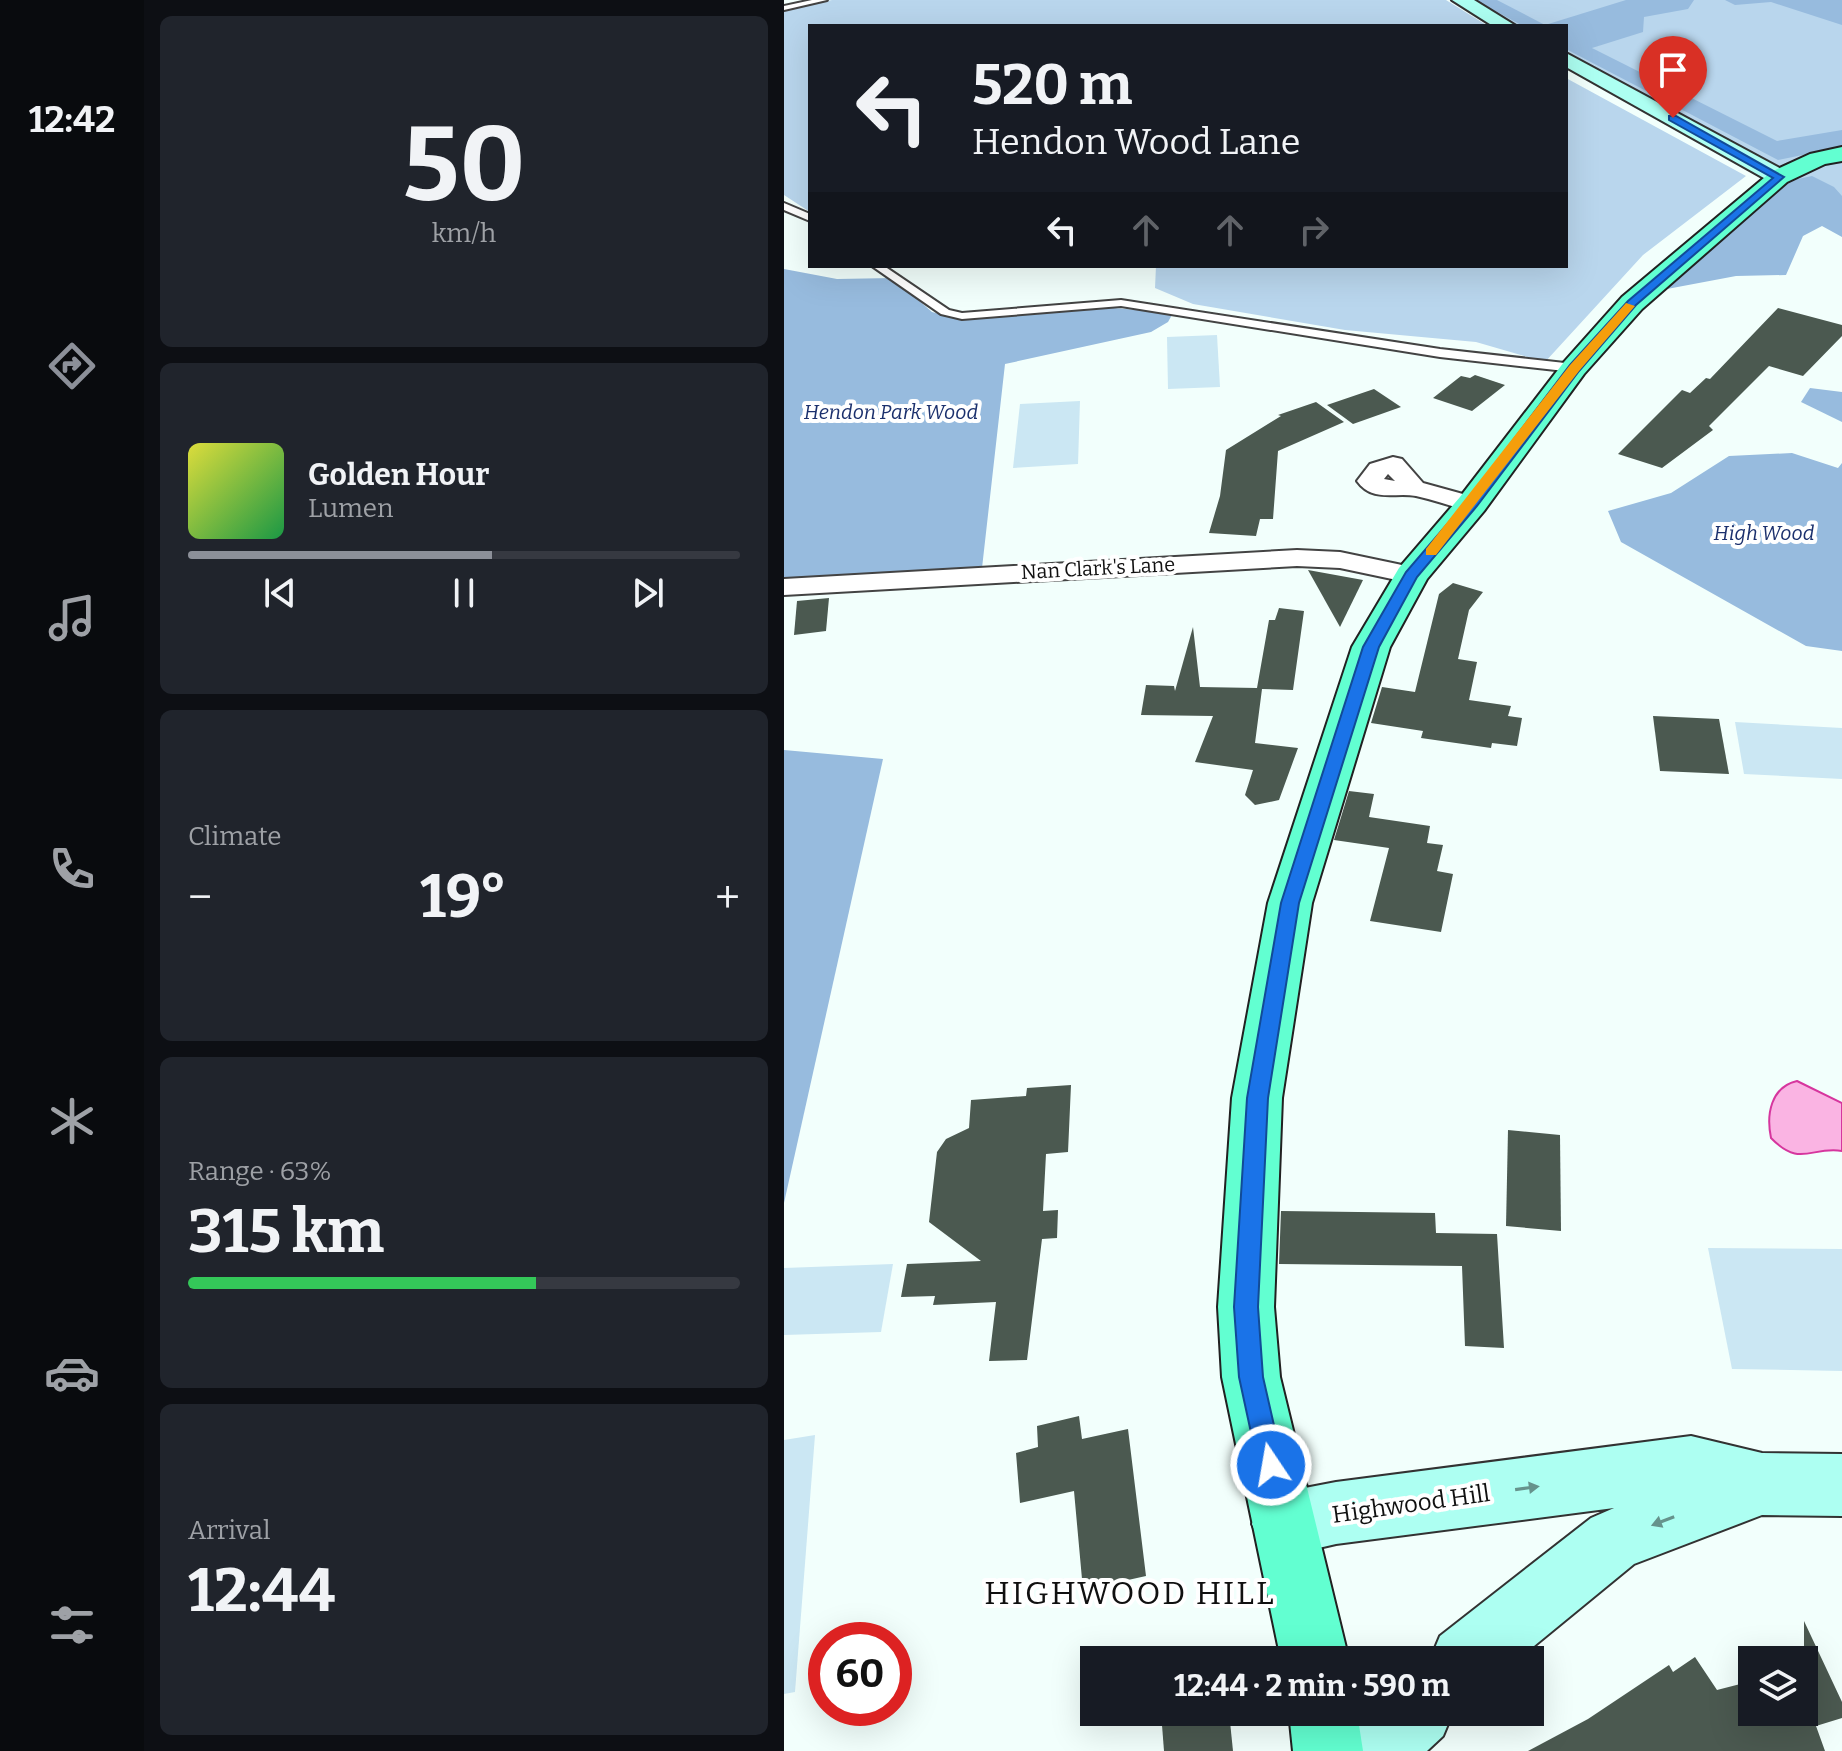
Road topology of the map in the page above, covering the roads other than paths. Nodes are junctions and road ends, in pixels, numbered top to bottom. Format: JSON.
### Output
{"nodes":[{"id":1,"x":823,"y":0,"type":"edge"},
{"id":2,"x":1461,"y":0,"type":"edge"},
{"id":3,"x":784,"y":8,"type":"edge"},
{"id":4,"x":1503,"y":24,"type":"edge"},
{"id":5,"x":1568,"y":60,"type":"edge"},
{"id":6,"x":1842,"y":154,"type":"edge"},
{"id":7,"x":1779,"y":177,"type":"junction"},
{"id":8,"x":784,"y":206,"type":"edge"},
{"id":9,"x":808,"y":217,"type":"edge"},
{"id":10,"x":880,"y":268,"type":"edge"},
{"id":11,"x":1574,"y":368,"type":"junction"},
{"id":12,"x":1414,"y":488,"type":"dead end"},
{"id":13,"x":1472,"y":504,"type":"junction"},
{"id":14,"x":1411,"y":575,"type":"junction"},
{"id":15,"x":784,"y":587,"type":"edge"},
{"id":16,"x":1762,"y":1484,"type":"junction"},
{"id":17,"x":1842,"y":1485,"type":"edge"},
{"id":18,"x":1284,"y":1524,"type":"junction"},
{"id":19,"x":1312,"y":1646,"type":"edge"},
{"id":20,"x":1481,"y":1646,"type":"edge"},
{"id":21,"x":1325,"y":1726,"type":"edge"},
{"id":22,"x":1403,"y":1726,"type":"edge"},
{"id":23,"x":1328,"y":1751,"type":"edge"},
{"id":24,"x":1375,"y":1751,"type":"edge"}],
"edges":[{"from":1,"to":3,"type":"lane"},
{"from":2,"to":4,"type":"main road"},
{"from":5,"to":7,"type":"main road"},
{"from":6,"to":7,"type":"main road"},
{"from":7,"to":11,"type":"main road"},
{"from":8,"to":9,"type":"lane"},
{"from":10,"to":11,"type":"lane"},
{"from":11,"to":13,"type":"main road"},
{"from":12,"to":13,"type":"street"},
{"from":13,"to":14,"type":"main road"},
{"from":14,"to":15,"type":"street","name":"Nan Clark's Lane"},
{"from":14,"to":18,"type":"main road"},
{"from":16,"to":17,"type":"main road","name":"Highwood Hill"},
{"from":18,"to":16,"type":"main road","name":"Highwood Hill","one_way":true},
{"from":16,"to":20,"type":"main road","name":"Highwood Hill","one_way":true},
{"from":18,"to":19,"type":"main road"},
{"from":21,"to":23,"type":"main road"},
{"from":22,"to":24,"type":"main road"}]}
